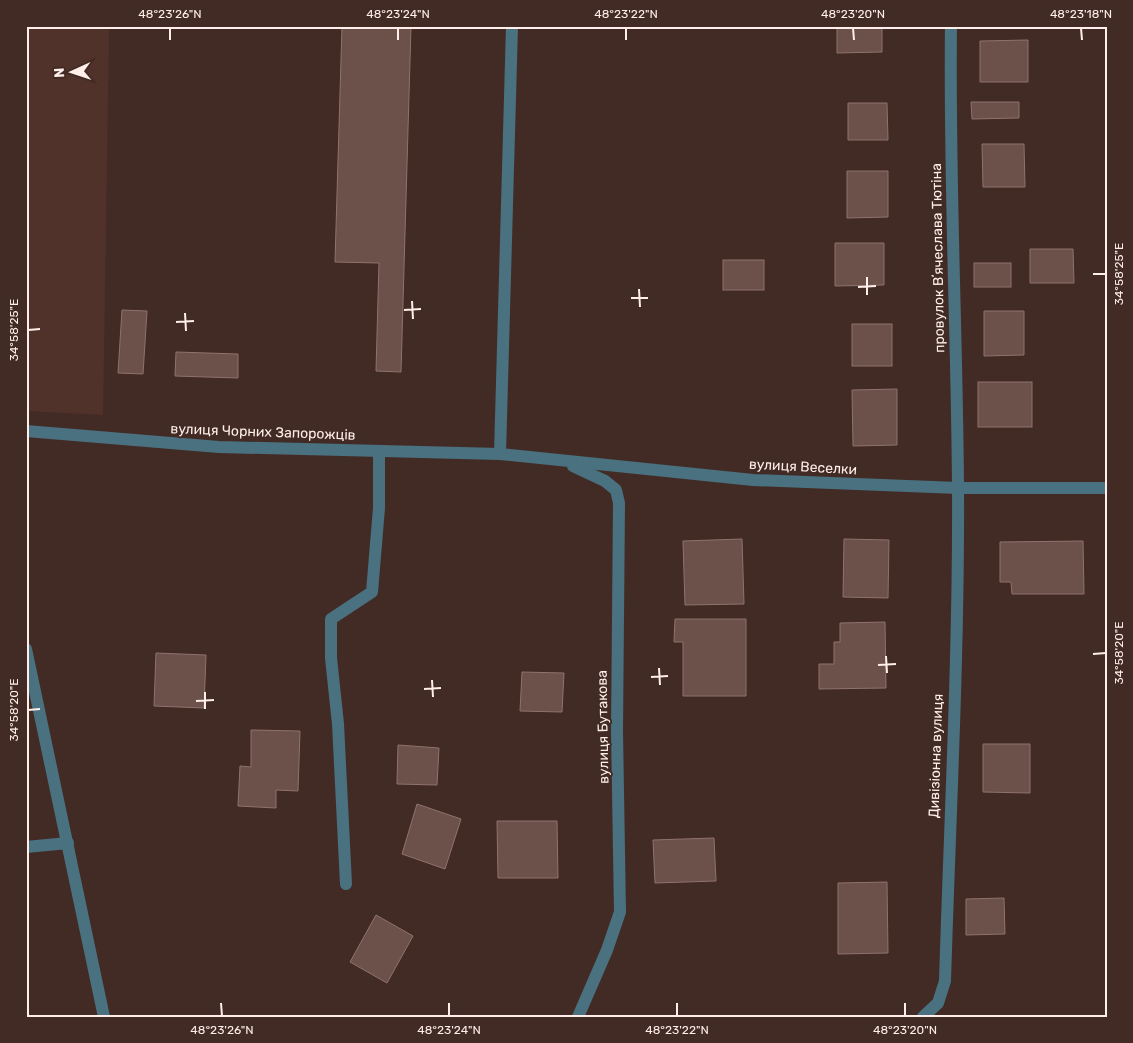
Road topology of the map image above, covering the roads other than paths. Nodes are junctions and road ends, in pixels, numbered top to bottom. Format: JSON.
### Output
{"nodes":[{"id":1,"x":512,"y":26,"type":"edge"},
{"id":2,"x":951,"y":26,"type":"edge"},
{"id":3,"x":26,"y":431,"type":"edge"},
{"id":4,"x":379,"y":451,"type":"junction"},
{"id":5,"x":500,"y":454,"type":"junction"},
{"id":6,"x":563,"y":462,"type":"junction"},
{"id":7,"x":958,"y":488,"type":"junction"},
{"id":8,"x":1107,"y":488,"type":"edge"},
{"id":9,"x":26,"y":649,"type":"edge"},
{"id":10,"x":30,"y":678,"type":"edge"},
{"id":11,"x":68,"y":843,"type":"junction"},
{"id":12,"x":26,"y":847,"type":"edge"},
{"id":13,"x":346,"y":884,"type":"dead end"},
{"id":14,"x":104,"y":1017,"type":"edge"},
{"id":15,"x":578,"y":1017,"type":"edge"},
{"id":16,"x":923,"y":1017,"type":"edge"}],
"edges":[{"from":1,"to":5,"type":"street"},
{"from":2,"to":7,"type":"street","name":"провулок Вʼячеслава Тютіна"},
{"from":3,"to":4,"type":"street","name":"вулиця Чорних Запорожців"},
{"from":4,"to":5,"type":"street","name":"вулиця Чорних Запорожців"},
{"from":4,"to":13,"type":"street"},
{"from":5,"to":6,"type":"street","name":"вулиця Веселки"},
{"from":6,"to":7,"type":"street","name":"вулиця Веселки"},
{"from":6,"to":15,"type":"street","name":"вулиця Бутакова"},
{"from":7,"to":8,"type":"street","name":"вулиця Веселки"},
{"from":7,"to":16,"type":"street","name":"Дивізіонна вулиця"},
{"from":9,"to":10,"type":"street"},
{"from":10,"to":11,"type":"street"},
{"from":11,"to":12,"type":"street"},
{"from":11,"to":14,"type":"street"}]}
